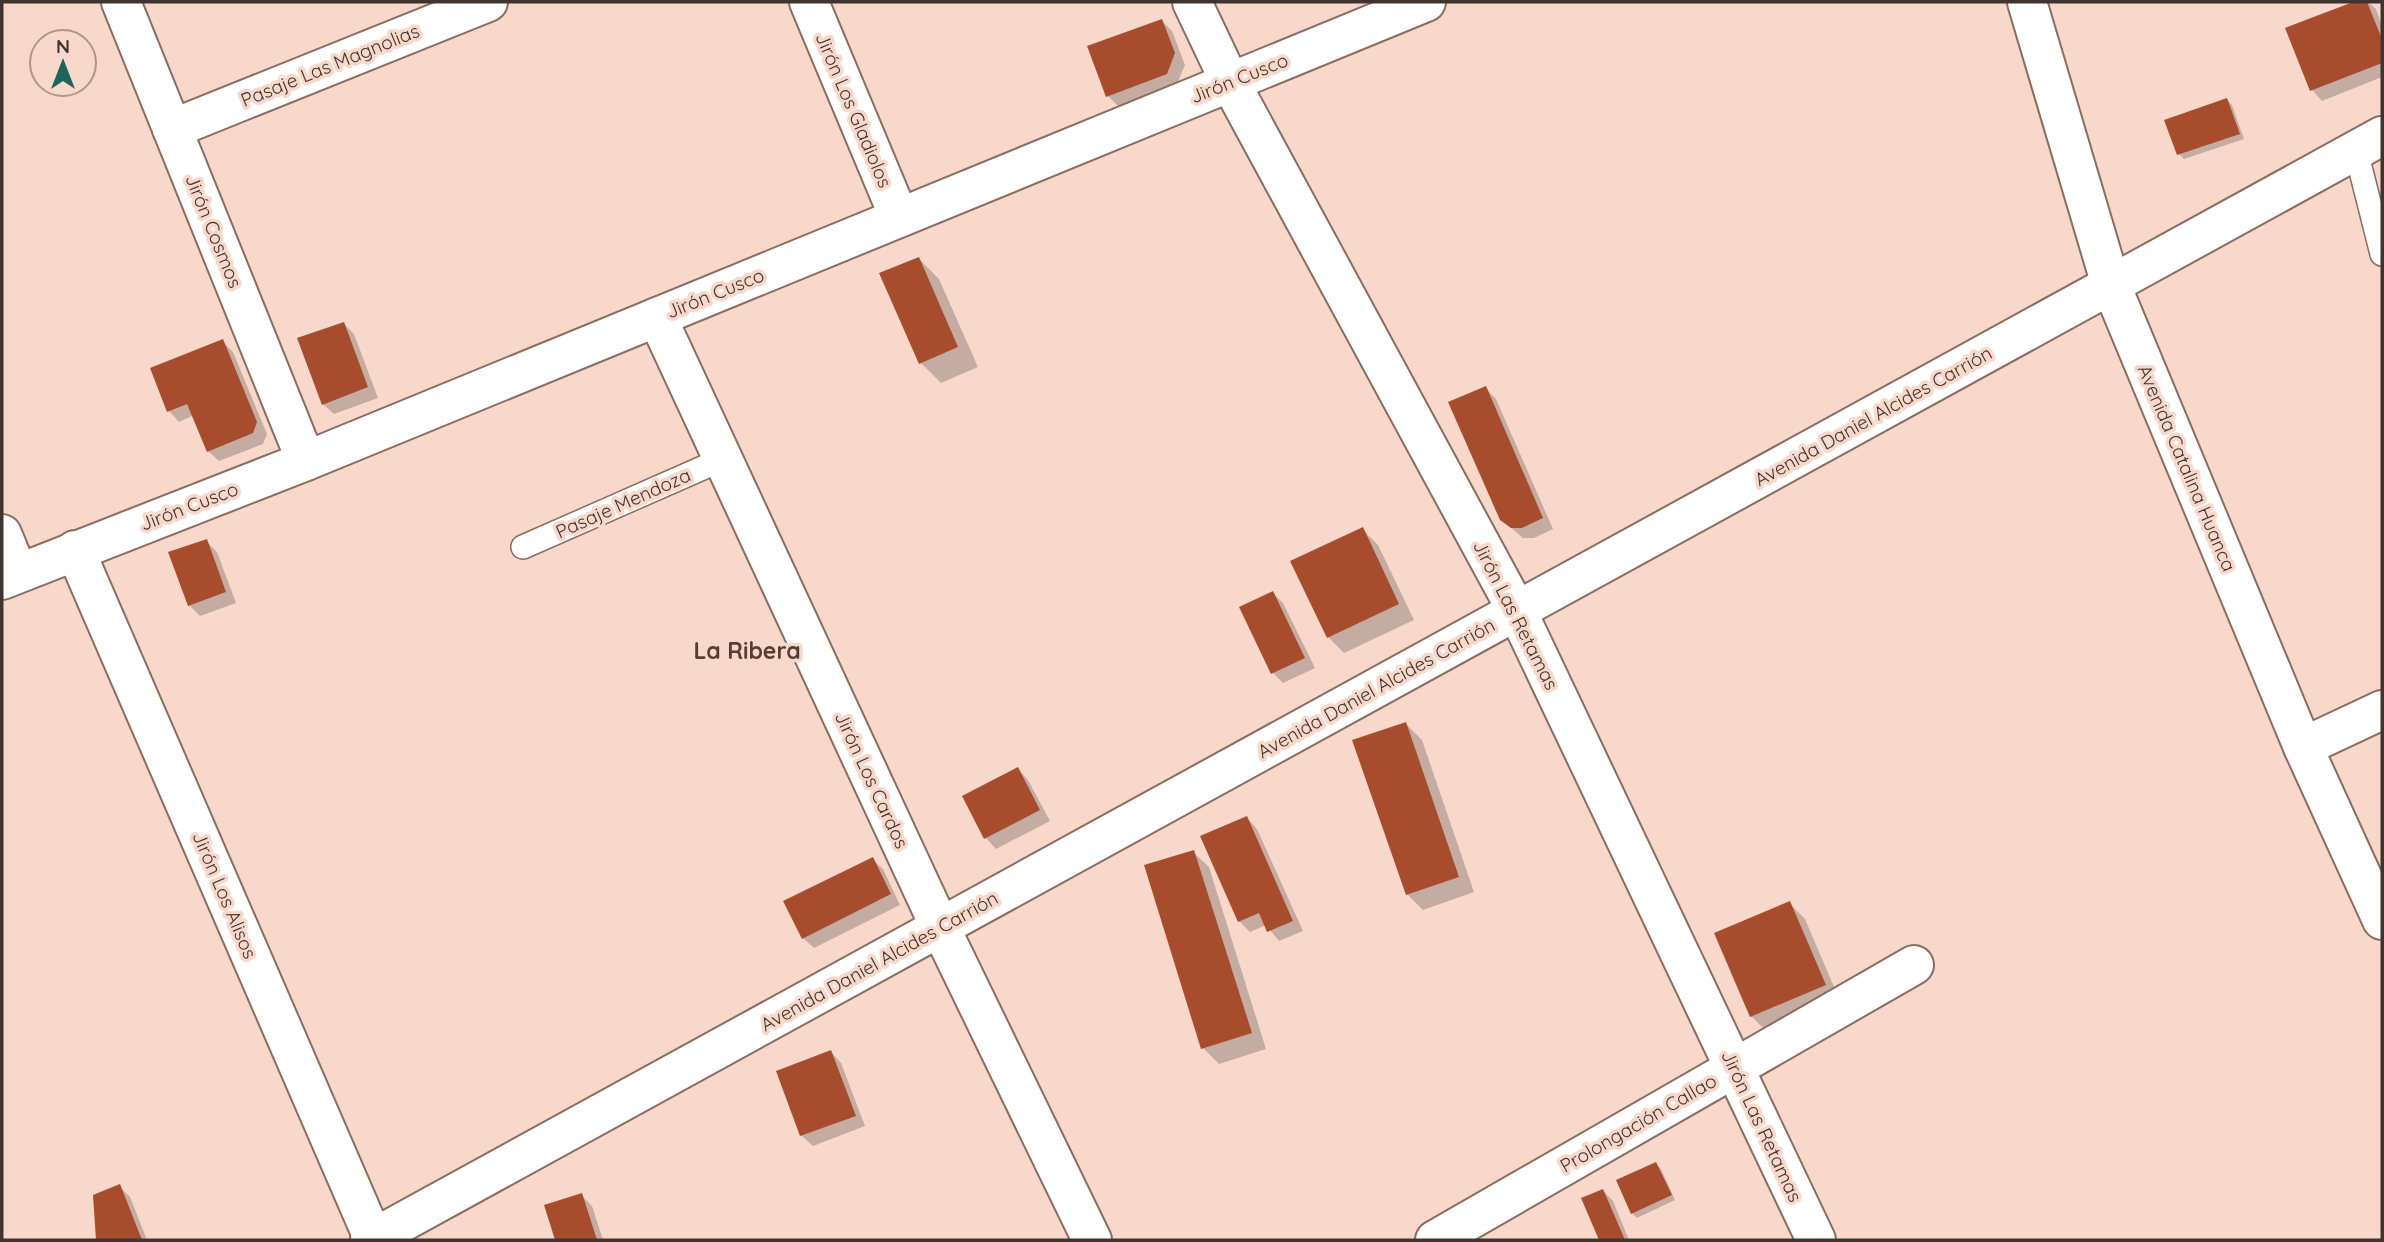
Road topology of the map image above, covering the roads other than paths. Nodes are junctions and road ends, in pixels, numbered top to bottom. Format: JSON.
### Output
{"nodes":[{"id":1,"x":121,"y":2,"type":"edge"},
{"id":2,"x":488,"y":2,"type":"edge"},
{"id":3,"x":809,"y":2,"type":"edge"},
{"id":4,"x":1192,"y":2,"type":"edge"},
{"id":5,"x":1426,"y":2,"type":"edge"},
{"id":6,"x":2027,"y":2,"type":"edge"},
{"id":7,"x":1230,"y":82,"type":"junction"},
{"id":8,"x":172,"y":129,"type":"junction"},
{"id":9,"x":2369,"y":144,"type":"edge"},
{"id":10,"x":899,"y":217,"type":"junction"},
{"id":11,"x":2382,"y":254,"type":"edge"},
{"id":12,"x":2111,"y":285,"type":"junction"},
{"id":13,"x":657,"y":317,"type":"junction"},
{"id":14,"x":723,"y":459,"type":"junction"},
{"id":15,"x":306,"y":461,"type":"junction"},
{"id":16,"x":2,"y":534,"type":"edge"},
{"id":17,"x":523,"y":547,"type":"dead end"},
{"id":18,"x":75,"y":550,"type":"junction"},
{"id":19,"x":10,"y":576,"type":"edge"},
{"id":20,"x":1517,"y":611,"type":"junction"},
{"id":21,"x":2382,"y":710,"type":"edge"},
{"id":22,"x":2303,"y":747,"type":"junction"},
{"id":23,"x":2382,"y":920,"type":"edge"},
{"id":24,"x":940,"y":927,"type":"junction"},
{"id":25,"x":1914,"y":965,"type":"dead end"},
{"id":26,"x":1734,"y":1068,"type":"junction"},
{"id":27,"x":373,"y":1240,"type":"edge"},
{"id":28,"x":1093,"y":1240,"type":"edge"},
{"id":29,"x":1434,"y":1240,"type":"edge"},
{"id":30,"x":1816,"y":1240,"type":"edge"}],
"edges":[{"from":1,"to":8,"type":"street","name":"Jirón Cosmos"},
{"from":2,"to":8,"type":"street","name":"Pasaje Las Magnolias"},
{"from":3,"to":10,"type":"street","name":"Jirón Los Gladiolos"},
{"from":4,"to":7,"type":"street","name":"Jirón Las Retamas"},
{"from":5,"to":7,"type":"street","name":"Jirón Cusco"},
{"from":6,"to":12,"type":"street","name":"Avenida Catalina Huanca"},
{"from":7,"to":10,"type":"street","name":"Jirón Cusco"},
{"from":7,"to":20,"type":"street","name":"Jirón Las Retamas"},
{"from":8,"to":15,"type":"street","name":"Jirón Cosmos"},
{"from":9,"to":11,"type":"lane"},
{"from":9,"to":12,"type":"street","name":"Avenida Daniel Alcides Carrión"},
{"from":10,"to":13,"type":"street","name":"Jirón Cusco"},
{"from":12,"to":20,"type":"street","name":"Avenida Daniel Alcides Carrión"},
{"from":12,"to":22,"type":"street","name":"Avenida Catalina Huanca"},
{"from":13,"to":14,"type":"street","name":"Jirón Los Cardos"},
{"from":13,"to":15,"type":"street","name":"Jirón Cusco"},
{"from":14,"to":17,"type":"lane","name":"Pasaje Mendoza"},
{"from":14,"to":24,"type":"street","name":"Jirón Los Cardos"},
{"from":15,"to":18,"type":"street","name":"Jirón Cusco"},
{"from":16,"to":19,"type":"street"},
{"from":18,"to":19,"type":"street","name":"Jirón Cusco"},
{"from":18,"to":27,"type":"street","name":"Jirón Los Alisos"},
{"from":20,"to":24,"type":"street","name":"Avenida Daniel Alcides Carrión"},
{"from":20,"to":26,"type":"street","name":"Jirón Las Retamas"},
{"from":21,"to":22,"type":"street"},
{"from":22,"to":23,"type":"street","name":"Avenida Catalina Huanca"},
{"from":24,"to":27,"type":"street","name":"Avenida Daniel Alcides Carrión"},
{"from":24,"to":28,"type":"street","name":"Jirón Los Cardos"},
{"from":25,"to":26,"type":"street","name":"Prolongación Callao"},
{"from":26,"to":29,"type":"street","name":"Prolongación Callao"},
{"from":26,"to":30,"type":"street","name":"Jirón Las Retamas"}]}
